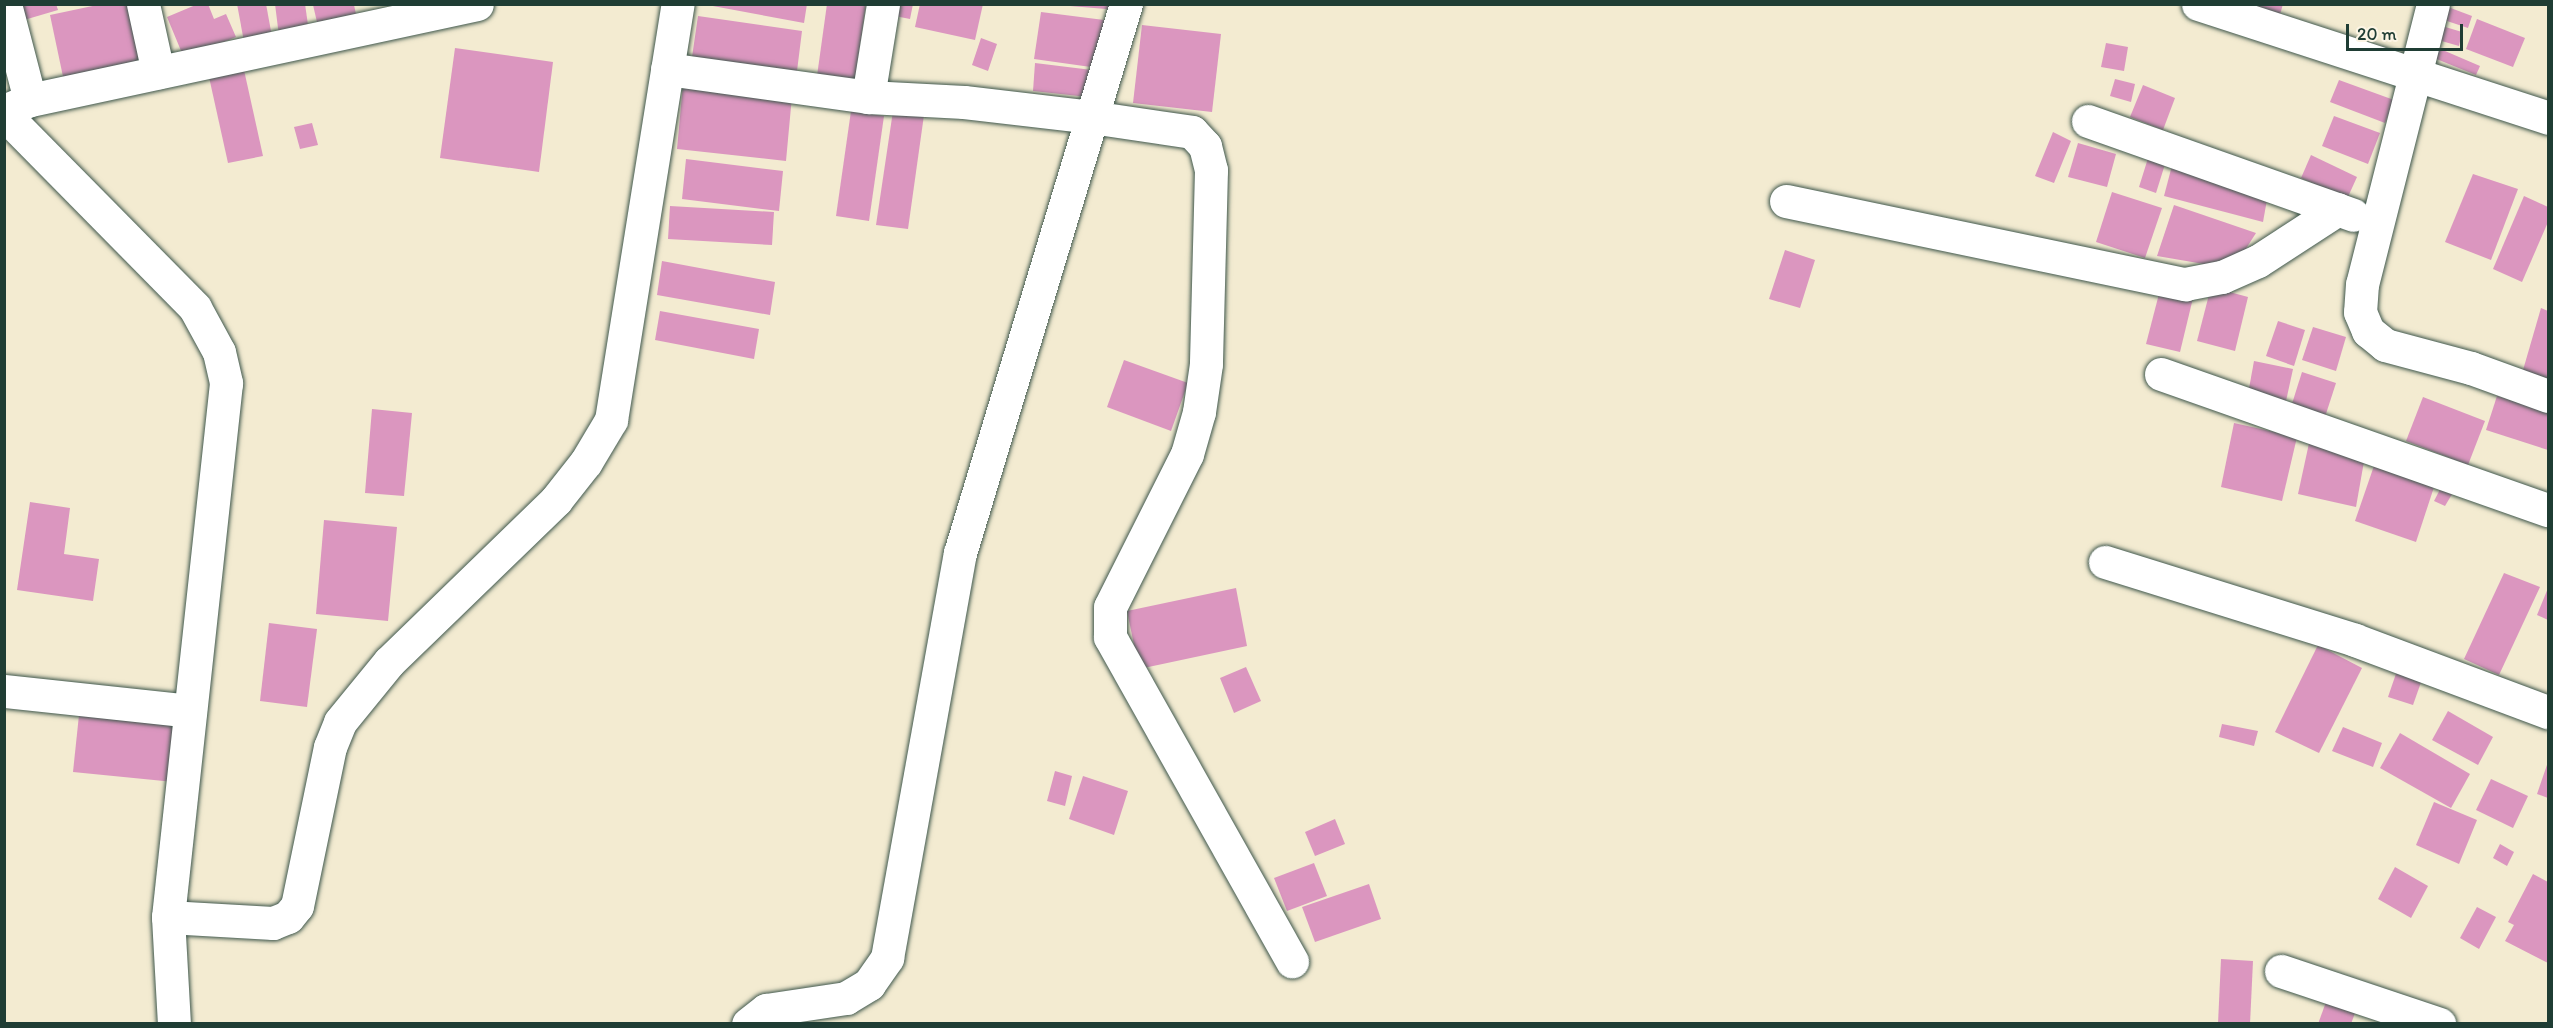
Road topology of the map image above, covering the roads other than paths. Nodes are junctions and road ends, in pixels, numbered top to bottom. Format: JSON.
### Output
{"nodes":[{"id":1,"x":5,"y":4,"type":"edge"},
{"id":2,"x":143,"y":4,"type":"edge"},
{"id":3,"x":477,"y":4,"type":"edge"},
{"id":4,"x":678,"y":4,"type":"edge"},
{"id":5,"x":883,"y":4,"type":"edge"},
{"id":6,"x":1126,"y":4,"type":"edge"},
{"id":7,"x":2198,"y":4,"type":"edge"},
{"id":8,"x":2433,"y":4,"type":"edge"},
{"id":9,"x":667,"y":69,"type":"junction"},
{"id":10,"x":158,"y":72,"type":"junction"},
{"id":11,"x":2416,"y":72,"type":"junction"},
{"id":12,"x":868,"y":97,"type":"junction"},
{"id":13,"x":13,"y":108,"type":"edge"},
{"id":14,"x":1091,"y":117,"type":"junction"},
{"id":15,"x":2548,"y":118,"type":"edge"},
{"id":16,"x":2088,"y":122,"type":"dead end"},
{"id":17,"x":1786,"y":201,"type":"dead end"},
{"id":18,"x":2338,"y":209,"type":"junction"},
{"id":19,"x":2378,"y":223,"type":"junction"},
{"id":20,"x":2161,"y":374,"type":"dead end"},
{"id":21,"x":2548,"y":396,"type":"edge"},
{"id":22,"x":2548,"y":510,"type":"edge"},
{"id":23,"x":2105,"y":562,"type":"dead end"},
{"id":24,"x":4,"y":691,"type":"edge"},
{"id":25,"x":190,"y":711,"type":"junction"},
{"id":26,"x":2548,"y":711,"type":"edge"},
{"id":27,"x":168,"y":917,"type":"junction"},
{"id":28,"x":1292,"y":961,"type":"dead end"},
{"id":29,"x":2281,"y":971,"type":"dead end"},
{"id":30,"x":174,"y":1023,"type":"edge"},
{"id":31,"x":748,"y":1023,"type":"edge"},
{"id":32,"x":2439,"y":1023,"type":"edge"}],
"edges":[{"from":1,"to":13,"type":"street"},
{"from":2,"to":10,"type":"street"},
{"from":3,"to":10,"type":"street"},
{"from":4,"to":9,"type":"street"},
{"from":5,"to":12,"type":"street"},
{"from":6,"to":14,"type":"street"},
{"from":7,"to":11,"type":"street"},
{"from":8,"to":11,"type":"street"},
{"from":9,"to":12,"type":"street"},
{"from":9,"to":27,"type":"street"},
{"from":10,"to":13,"type":"street"},
{"from":11,"to":15,"type":"street"},
{"from":11,"to":19,"type":"street"},
{"from":12,"to":14,"type":"street"},
{"from":13,"to":25,"type":"street"},
{"from":14,"to":28,"type":"street"},
{"from":14,"to":31,"type":"street"},
{"from":16,"to":18,"type":"street"},
{"from":17,"to":18,"type":"street"},
{"from":18,"to":19,"type":"street"},
{"from":19,"to":21,"type":"street"},
{"from":20,"to":22,"type":"street"},
{"from":23,"to":26,"type":"street"},
{"from":24,"to":25,"type":"street"},
{"from":25,"to":27,"type":"street"},
{"from":27,"to":30,"type":"street"},
{"from":29,"to":32,"type":"street"}]}
